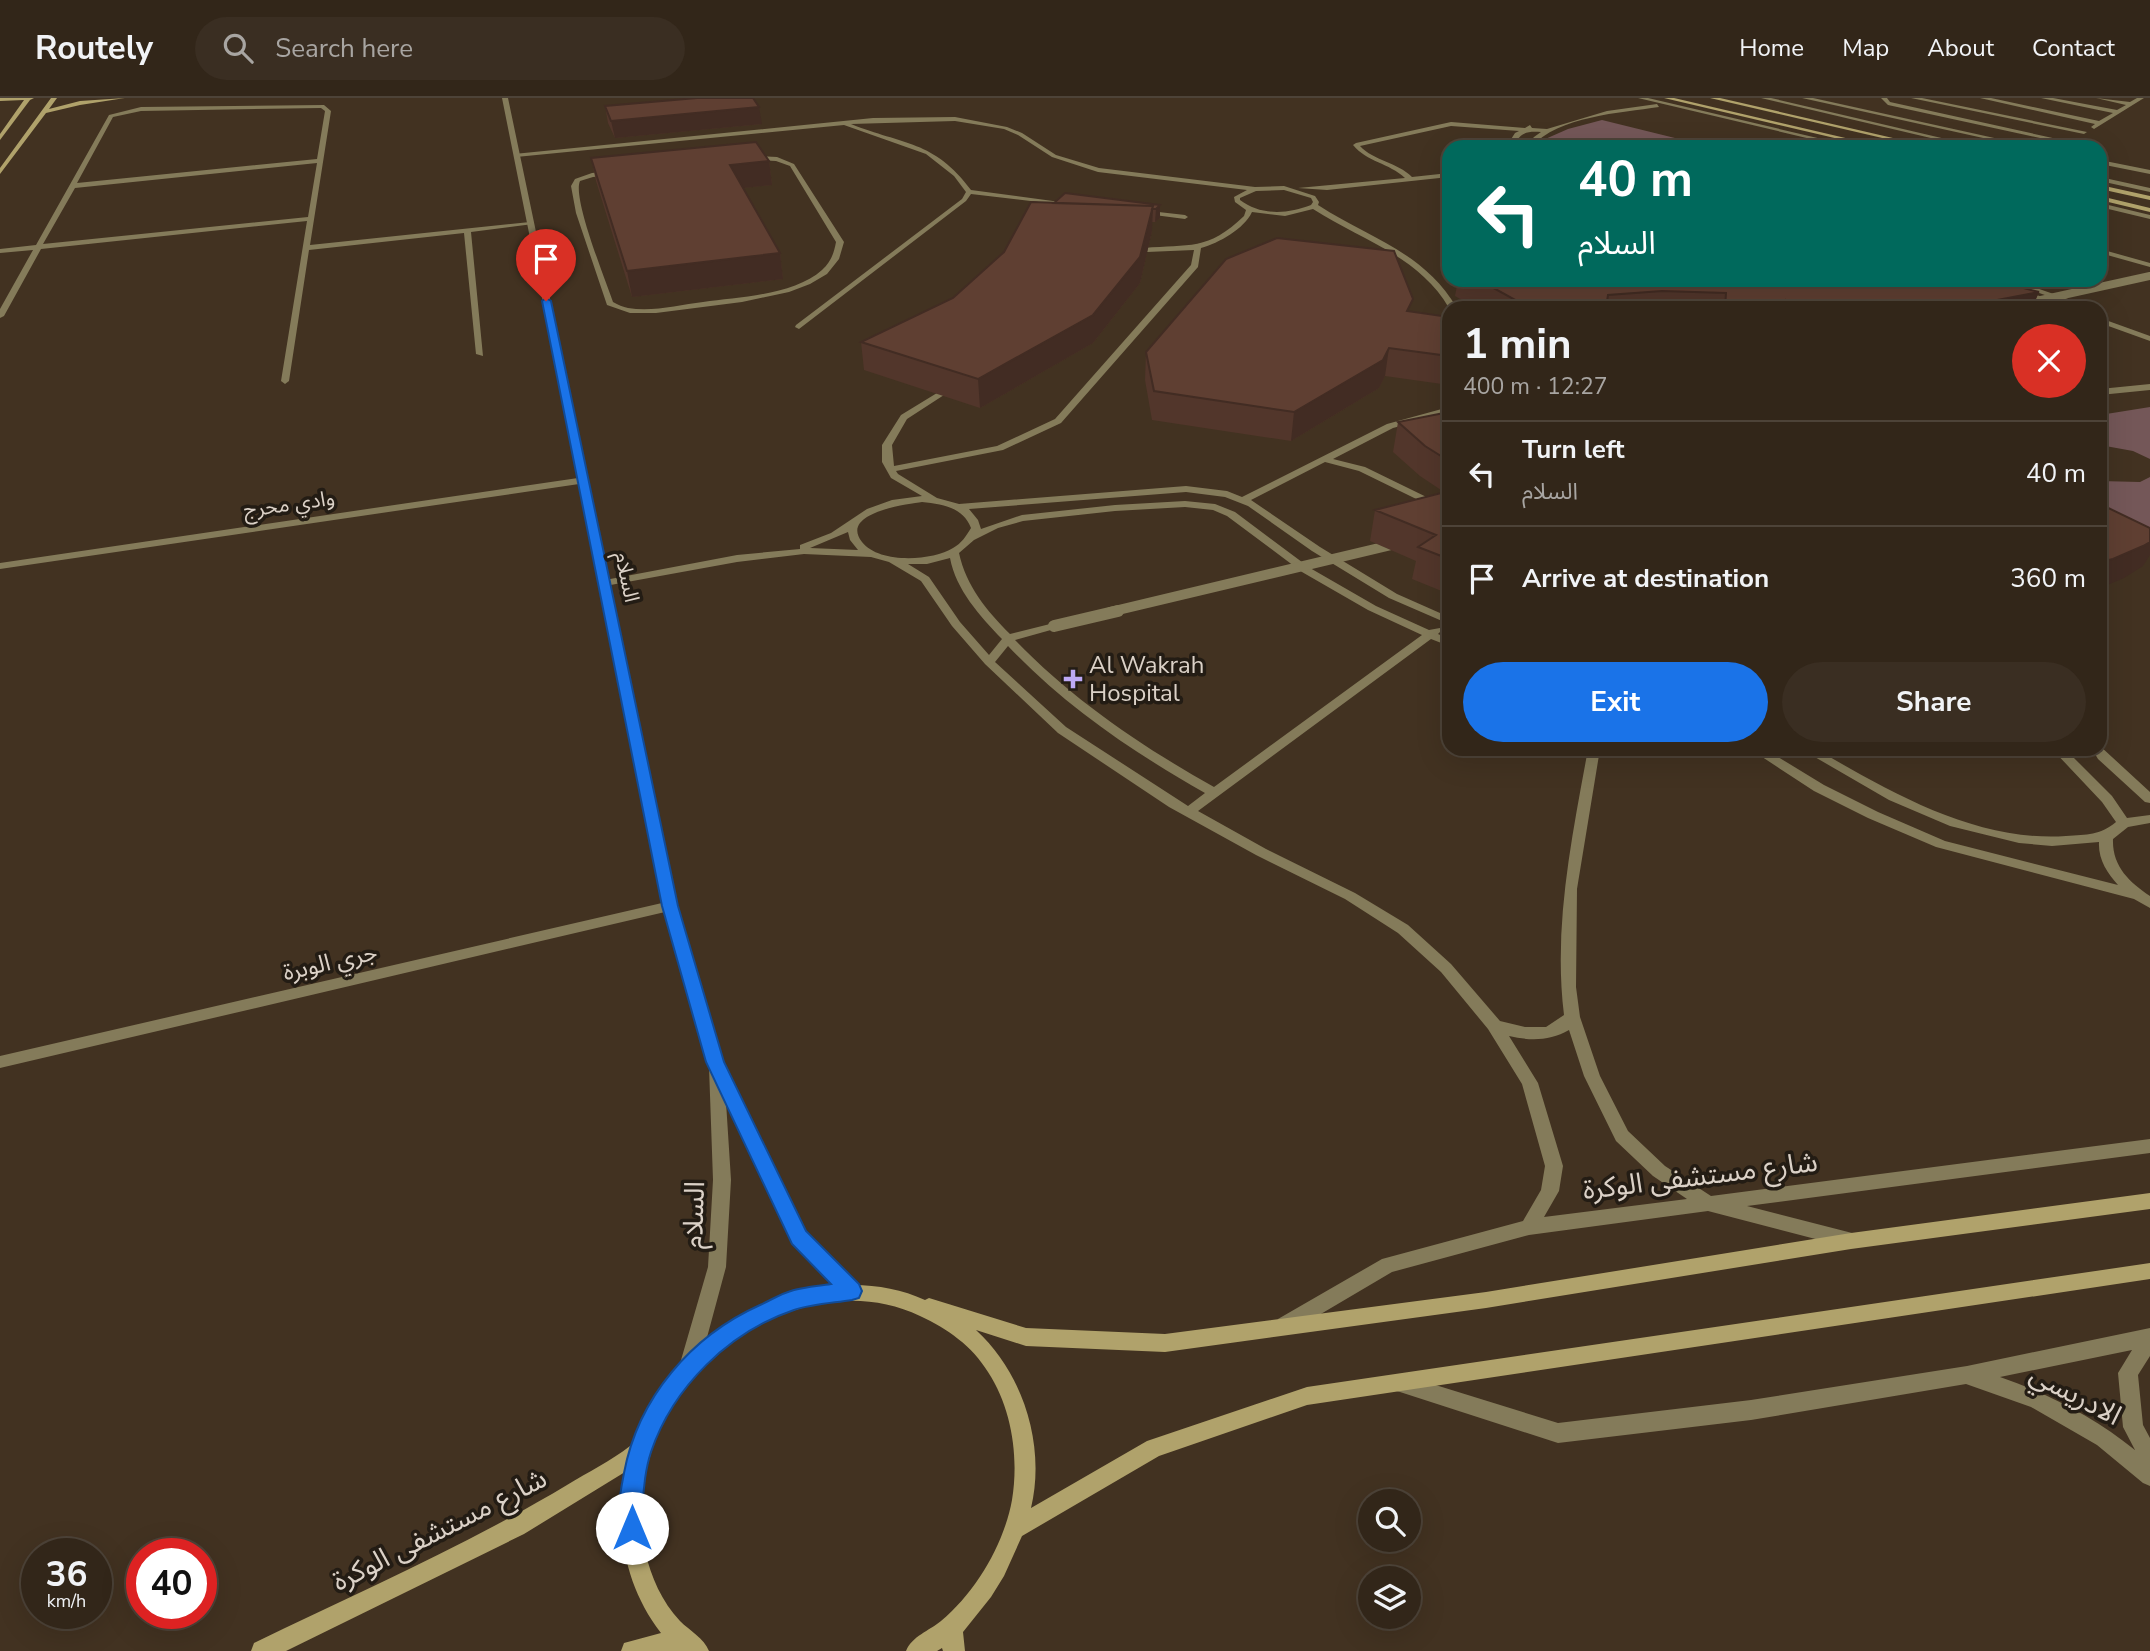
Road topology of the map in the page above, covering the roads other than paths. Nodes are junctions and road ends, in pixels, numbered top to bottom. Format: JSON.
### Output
{"nodes":[{"id":1,"x":29,"y":98,"type":"edge"},
{"id":2,"x":54,"y":98,"type":"edge"},
{"id":3,"x":122,"y":98,"type":"edge"},
{"id":4,"x":505,"y":98,"type":"edge"},
{"id":5,"x":1641,"y":98,"type":"edge"},
{"id":6,"x":1667,"y":98,"type":"edge"},
{"id":7,"x":1713,"y":98,"type":"edge"},
{"id":8,"x":1764,"y":98,"type":"edge"},
{"id":9,"x":1805,"y":98,"type":"edge"},
{"id":10,"x":1884,"y":98,"type":"edge"},
{"id":11,"x":1914,"y":98,"type":"edge"},
{"id":12,"x":1983,"y":98,"type":"edge"},
{"id":13,"x":2044,"y":98,"type":"edge"},
{"id":14,"x":2099,"y":98,"type":"edge"},
{"id":15,"x":2141,"y":98,"type":"edge"},
{"id":16,"x":0,"y":99,"type":"edge"},
{"id":17,"x":1620,"y":101,"type":"dead end"},
{"id":18,"x":2131,"y":104,"type":"junction"},
{"id":19,"x":1674,"y":105,"type":"junction"},
{"id":20,"x":43,"y":113,"type":"junction"},
{"id":21,"x":2117,"y":113,"type":"junction"},
{"id":22,"x":1564,"y":116,"type":"dead end"},
{"id":23,"x":1545,"y":121,"type":"dead end"},
{"id":24,"x":2100,"y":122,"type":"junction"},
{"id":25,"x":843,"y":123,"type":"junction"},
{"id":26,"x":1528,"y":128,"type":"junction"},
{"id":27,"x":1547,"y":131,"type":"junction"},
{"id":28,"x":2084,"y":132,"type":"junction"},
{"id":29,"x":0,"y":138,"type":"edge"},
{"id":30,"x":1818,"y":139,"type":"joint"},
{"id":31,"x":1513,"y":140,"type":"edge"},
{"id":32,"x":1534,"y":140,"type":"edge"},
{"id":33,"x":1822,"y":140,"type":"edge"},
{"id":34,"x":1850,"y":140,"type":"edge"},
{"id":35,"x":1898,"y":140,"type":"edge"},
{"id":36,"x":1947,"y":140,"type":"edge"},
{"id":37,"x":2000,"y":140,"type":"edge"},
{"id":38,"x":2048,"y":140,"type":"edge"},
{"id":39,"x":2072,"y":140,"type":"edge"},
{"id":40,"x":664,"y":141,"type":"junction"},
{"id":41,"x":516,"y":155,"type":"junction"},
{"id":42,"x":319,"y":161,"type":"junction"},
{"id":43,"x":2107,"y":163,"type":"edge"},
{"id":44,"x":676,"y":165,"type":"junction"},
{"id":45,"x":0,"y":172,"type":"edge"},
{"id":46,"x":2150,"y":172,"type":"edge"},
{"id":47,"x":1442,"y":176,"type":"edge"},
{"id":48,"x":1409,"y":178,"type":"junction"},
{"id":49,"x":2107,"y":181,"type":"edge"},
{"id":50,"x":1182,"y":182,"type":"junction"},
{"id":51,"x":1442,"y":183,"type":"edge"},
{"id":52,"x":71,"y":186,"type":"junction"},
{"id":53,"x":1284,"y":188,"type":"junction"},
{"id":54,"x":1255,"y":189,"type":"junction"},
{"id":55,"x":2107,"y":189,"type":"edge"},
{"id":56,"x":2150,"y":190,"type":"edge"},
{"id":57,"x":969,"y":192,"type":"junction"},
{"id":58,"x":1336,"y":195,"type":"dead end"},
{"id":59,"x":1237,"y":197,"type":"junction"},
{"id":60,"x":2150,"y":198,"type":"edge"},
{"id":61,"x":2107,"y":200,"type":"edge"},
{"id":62,"x":1318,"y":202,"type":"junction"},
{"id":63,"x":1077,"y":204,"type":"edge"},
{"id":64,"x":2107,"y":207,"type":"edge"},
{"id":65,"x":1249,"y":209,"type":"junction"},
{"id":66,"x":2150,"y":209,"type":"edge"},
{"id":67,"x":1131,"y":211,"type":"edge"},
{"id":68,"x":1296,"y":212,"type":"junction"},
{"id":69,"x":1284,"y":214,"type":"junction"},
{"id":70,"x":1185,"y":217,"type":"dead end"},
{"id":71,"x":2150,"y":217,"type":"edge"},
{"id":72,"x":310,"y":219,"type":"junction"},
{"id":73,"x":1338,"y":220,"type":"junction"},
{"id":74,"x":530,"y":224,"type":"junction"},
{"id":75,"x":467,"y":231,"type":"junction"},
{"id":76,"x":1227,"y":234,"type":"junction"},
{"id":77,"x":2107,"y":246,"type":"edge"},
{"id":78,"x":38,"y":247,"type":"junction"},
{"id":79,"x":306,"y":248,"type":"junction"},
{"id":80,"x":1148,"y":248,"type":"edge"},
{"id":81,"x":1198,"y":248,"type":"junction"},
{"id":82,"x":0,"y":251,"type":"edge"},
{"id":83,"x":2107,"y":253,"type":"edge"},
{"id":84,"x":2150,"y":258,"type":"edge"},
{"id":85,"x":2150,"y":265,"type":"edge"},
{"id":86,"x":2150,"y":276,"type":"edge"},
{"id":87,"x":2107,"y":284,"type":"edge"},
{"id":88,"x":2002,"y":287,"type":"edge"},
{"id":89,"x":2027,"y":287,"type":"edge"},
{"id":90,"x":2093,"y":287,"type":"edge"},
{"id":91,"x":2034,"y":296,"type":"junction"},
{"id":92,"x":1448,"y":301,"type":"edge"},
{"id":93,"x":2016,"y":301,"type":"edge"},
{"id":94,"x":2022,"y":301,"type":"edge"},
{"id":95,"x":2049,"y":301,"type":"edge"},
{"id":96,"x":2069,"y":301,"type":"edge"},
{"id":97,"x":2107,"y":314,"type":"edge"},
{"id":98,"x":0,"y":316,"type":"edge"},
{"id":99,"x":2107,"y":323,"type":"edge"},
{"id":100,"x":799,"y":327,"type":"dead end"},
{"id":101,"x":2150,"y":329,"type":"edge"},
{"id":102,"x":2150,"y":339,"type":"edge"},
{"id":103,"x":480,"y":354,"type":"dead end"},
{"id":104,"x":285,"y":381,"type":"dead end"},
{"id":105,"x":2150,"y":387,"type":"edge"},
{"id":106,"x":2107,"y":391,"type":"edge"},
{"id":107,"x":940,"y":395,"type":"edge"},
{"id":108,"x":952,"y":399,"type":"edge"},
{"id":109,"x":1442,"y":412,"type":"edge"},
{"id":110,"x":899,"y":425,"type":"junction"},
{"id":111,"x":1323,"y":459,"type":"junction"},
{"id":112,"x":583,"y":481,"type":"junction"},
{"id":113,"x":892,"y":481,"type":"junction"},
{"id":114,"x":1242,"y":500,"type":"junction"},
{"id":115,"x":939,"y":501,"type":"junction"},
{"id":116,"x":959,"y":507,"type":"junction"},
{"id":117,"x":1442,"y":509,"type":"edge"},
{"id":118,"x":873,"y":510,"type":"junction"},
{"id":119,"x":857,"y":522,"type":"junction"},
{"id":120,"x":974,"y":537,"type":"junction"},
{"id":121,"x":1418,"y":538,"type":"edge"},
{"id":122,"x":954,"y":552,"type":"junction"},
{"id":123,"x":775,"y":554,"type":"junction"},
{"id":124,"x":874,"y":555,"type":"junction"},
{"id":125,"x":893,"y":560,"type":"junction"},
{"id":126,"x":0,"y":566,"type":"edge"},
{"id":127,"x":606,"y":583,"type":"junction"},
{"id":128,"x":1442,"y":619,"type":"edge"},
{"id":129,"x":1442,"y":627,"type":"edge"},
{"id":130,"x":1430,"y":635,"type":"junction"},
{"id":131,"x":1009,"y":638,"type":"junction"},
{"id":132,"x":1442,"y":640,"type":"edge"},
{"id":133,"x":989,"y":662,"type":"junction"},
{"id":134,"x":1593,"y":756,"type":"edge"},
{"id":135,"x":1767,"y":756,"type":"edge"},
{"id":136,"x":1819,"y":756,"type":"edge"},
{"id":137,"x":2065,"y":756,"type":"edge"},
{"id":138,"x":2102,"y":756,"type":"edge"},
{"id":139,"x":1215,"y":793,"type":"junction"},
{"id":140,"x":2150,"y":799,"type":"edge"},
{"id":141,"x":1188,"y":812,"type":"junction"},
{"id":142,"x":2150,"y":819,"type":"edge"},
{"id":143,"x":2124,"y":823,"type":"junction"},
{"id":144,"x":2106,"y":837,"type":"junction"},
{"id":145,"x":2144,"y":899,"type":"edge"},
{"id":146,"x":670,"y":906,"type":"junction"},
{"id":147,"x":1572,"y":1017,"type":"junction"},
{"id":148,"x":1494,"y":1025,"type":"junction"},
{"id":149,"x":0,"y":1062,"type":"edge"},
{"id":150,"x":715,"y":1062,"type":"junction"},
{"id":151,"x":2150,"y":1146,"type":"edge"},
{"id":152,"x":2150,"y":1200,"type":"edge"},
{"id":153,"x":1709,"y":1204,"type":"junction"},
{"id":154,"x":1530,"y":1227,"type":"junction"},
{"id":155,"x":1851,"y":1241,"type":"junction"},
{"id":156,"x":2150,"y":1271,"type":"edge"},
{"id":157,"x":852,"y":1291,"type":"junction"},
{"id":158,"x":929,"y":1307,"type":"junction"},
{"id":159,"x":1278,"y":1329,"type":"junction"},
{"id":160,"x":2150,"y":1338,"type":"edge"},
{"id":161,"x":689,"y":1367,"type":"junction"},
{"id":162,"x":1967,"y":1375,"type":"junction"},
{"id":163,"x":1399,"y":1382,"type":"junction"},
{"id":164,"x":639,"y":1452,"type":"junction"},
{"id":165,"x":2150,"y":1458,"type":"edge"},
{"id":166,"x":2150,"y":1476,"type":"edge"},
{"id":167,"x":1016,"y":1528,"type":"junction"},
{"id":168,"x":951,"y":1628,"type":"junction"},
{"id":169,"x":690,"y":1645,"type":"edge"},
{"id":170,"x":261,"y":1651,"type":"edge"},
{"id":171,"x":632,"y":1651,"type":"edge"},
{"id":172,"x":917,"y":1651,"type":"edge"},
{"id":173,"x":954,"y":1651,"type":"edge"}],
"edges":[{"from":1,"to":16,"type":"street"},
{"from":1,"to":29,"type":"street"},
{"from":2,"to":20,"type":"street"},
{"from":3,"to":20,"type":"street"},
{"from":4,"to":41,"type":"street","name":"السلام"},
{"from":5,"to":19,"type":"street"},
{"from":6,"to":34,"type":"street"},
{"from":7,"to":35,"type":"street"},
{"from":8,"to":36,"type":"street"},
{"from":9,"to":37,"type":"street"},
{"from":10,"to":38,"type":"street"},
{"from":11,"to":28,"type":"street"},
{"from":12,"to":24,"type":"street"},
{"from":13,"to":21,"type":"street"},
{"from":14,"to":18,"type":"street"},
{"from":15,"to":18,"type":"street"},
{"from":17,"to":22,"type":"street"},
{"from":18,"to":21,"type":"street"},
{"from":19,"to":27,"type":"street"},
{"from":19,"to":30,"type":"street"},
{"from":20,"to":45,"type":"street"},
{"from":21,"to":24,"type":"street"},
{"from":23,"to":26,"type":"street"},
{"from":24,"to":28,"type":"street"},
{"from":25,"to":40,"type":"street"},
{"from":25,"to":50,"type":"street"},
{"from":25,"to":57,"type":"street"},
{"from":26,"to":27,"type":"street"},
{"from":26,"to":31,"type":"street"},
{"from":26,"to":48,"type":"street"},
{"from":27,"to":32,"type":"street"},
{"from":28,"to":39,"type":"street"},
{"from":30,"to":33,"type":"street"},
{"from":40,"to":41,"type":"street"},
{"from":40,"to":44,"type":"street"},
{"from":41,"to":74,"type":"street","name":"السلام"},
{"from":42,"to":52,"type":"street"},
{"from":42,"to":52,"type":"street"},
{"from":42,"to":72,"type":"street"},
{"from":43,"to":46,"type":"street"},
{"from":44,"to":44,"type":"street"},
{"from":47,"to":48,"type":"street"},
{"from":48,"to":53,"type":"street"},
{"from":49,"to":56,"type":"street"},
{"from":50,"to":54,"type":"street"},
{"from":50,"to":59,"type":"street"},
{"from":51,"to":58,"type":"street"},
{"from":52,"to":78,"type":"street"},
{"from":53,"to":54,"type":"street"},
{"from":53,"to":62,"type":"street"},
{"from":54,"to":59,"type":"street"},
{"from":55,"to":60,"type":"street"},
{"from":57,"to":63,"type":"street"},
{"from":57,"to":100,"type":"street"},
{"from":59,"to":65,"type":"street"},
{"from":61,"to":66,"type":"street"},
{"from":62,"to":68,"type":"street"},
{"from":62,"to":73,"type":"street"},
{"from":64,"to":71,"type":"street"},
{"from":65,"to":69,"type":"street"},
{"from":65,"to":76,"type":"street"},
{"from":67,"to":70,"type":"street"},
{"from":68,"to":69,"type":"street"},
{"from":68,"to":73,"type":"street"},
{"from":69,"to":76,"type":"street"},
{"from":72,"to":78,"type":"street"},
{"from":72,"to":79,"type":"street"},
{"from":73,"to":92,"type":"street"},
{"from":74,"to":75,"type":"street"},
{"from":74,"to":112,"type":"street","name":"السلام"},
{"from":75,"to":79,"type":"street"},
{"from":75,"to":103,"type":"street"},
{"from":76,"to":81,"type":"street"},
{"from":77,"to":84,"type":"street"},
{"from":78,"to":82,"type":"street"},
{"from":78,"to":98,"type":"street"},
{"from":79,"to":104,"type":"street"},
{"from":80,"to":81,"type":"street"},
{"from":81,"to":113,"type":"street"},
{"from":83,"to":85,"type":"street"},
{"from":86,"to":87,"type":"street","bridge":true},
{"from":88,"to":91,"type":"street"},
{"from":89,"to":96,"type":"street"},
{"from":90,"to":94,"type":"street","bridge":true},
{"from":91,"to":93,"type":"street"},
{"from":91,"to":95,"type":"street"},
{"from":97,"to":101,"type":"street"},
{"from":99,"to":102,"type":"street"},
{"from":105,"to":106,"type":"street"},
{"from":107,"to":110,"type":"street"},
{"from":108,"to":110,"type":"street"},
{"from":109,"to":111,"type":"street"},
{"from":110,"to":113,"type":"street"},
{"from":111,"to":114,"type":"street"},
{"from":111,"to":117,"type":"street"},
{"from":112,"to":126,"type":"street","name":"وادي محرج"},
{"from":112,"to":127,"type":"street","name":"السلام"},
{"from":113,"to":115,"type":"street"},
{"from":113,"to":118,"type":"street"},
{"from":114,"to":116,"type":"street"},
{"from":114,"to":128,"type":"street"},
{"from":115,"to":116,"type":"street"},
{"from":115,"to":118,"type":"street"},
{"from":116,"to":120,"type":"street"},
{"from":118,"to":119,"type":"street"},
{"from":119,"to":123,"type":"street"},
{"from":119,"to":124,"type":"street"},
{"from":120,"to":122,"type":"street"},
{"from":120,"to":130,"type":"street"},
{"from":121,"to":131,"type":"street","bridge":true},
{"from":122,"to":125,"type":"street"},
{"from":122,"to":131,"type":"street"},
{"from":123,"to":124,"type":"street"},
{"from":123,"to":127,"type":"street"},
{"from":124,"to":125,"type":"street"},
{"from":125,"to":133,"type":"street"},
{"from":127,"to":146,"type":"street","name":"السلام"},
{"from":129,"to":130,"type":"street"},
{"from":130,"to":132,"type":"street"},
{"from":130,"to":139,"type":"street"},
{"from":131,"to":133,"type":"street"},
{"from":131,"to":139,"type":"street"},
{"from":133,"to":141,"type":"street"},
{"from":134,"to":147,"type":"street"},
{"from":135,"to":145,"type":"street"},
{"from":136,"to":144,"type":"street"},
{"from":137,"to":143,"type":"street"},
{"from":138,"to":140,"type":"street"},
{"from":139,"to":141,"type":"street"},
{"from":141,"to":148,"type":"street"},
{"from":142,"to":143,"type":"street"},
{"from":143,"to":144,"type":"street"},
{"from":144,"to":145,"type":"street"},
{"from":146,"to":149,"type":"street","name":"جري الوبرة"},
{"from":146,"to":150,"type":"street","name":"السلام"},
{"from":147,"to":148,"type":"street"},
{"from":147,"to":153,"type":"street"},
{"from":148,"to":154,"type":"street"},
{"from":150,"to":157,"type":"street","name":"السلام"},
{"from":150,"to":161,"type":"street","name":"السلام"},
{"from":151,"to":153,"type":"street","name":"شارع مستشفى الوكرة"},
{"from":152,"to":155,"type":"street","name":"شارع مستشفى الوكرة"},
{"from":153,"to":154,"type":"street","name":"شارع مستشفى الوكرة"},
{"from":153,"to":155,"type":"street"},
{"from":154,"to":159,"type":"street","name":"شارع مستشفى الوكرة"},
{"from":155,"to":159,"type":"street","name":"شارع مستشفى الوكرة"},
{"from":156,"to":163,"type":"street"},
{"from":157,"to":158,"type":"street","name":"شارع مستشفى الوكرة"},
{"from":157,"to":161,"type":"street","name":"شارع مستشفى الوكرة"},
{"from":158,"to":159,"type":"street","name":"شارع مستشفى الوكرة"},
{"from":158,"to":167,"type":"street"},
{"from":160,"to":162,"type":"street"},
{"from":160,"to":165,"type":"street","name":"الادريسي"},
{"from":161,"to":164,"type":"street","name":"شارع مستشفى الوكرة"},
{"from":162,"to":163,"type":"street"},
{"from":162,"to":166,"type":"street","name":"الادريسي"},
{"from":163,"to":167,"type":"street"},
{"from":164,"to":169,"type":"street","name":"شارع مستشفى الوكرة"},
{"from":164,"to":170,"type":"street","name":"شارع مستشفى الوكرة"},
{"from":167,"to":168,"type":"street"},
{"from":168,"to":172,"type":"street"},
{"from":168,"to":173,"type":"street"},
{"from":169,"to":171,"type":"street"}]}
